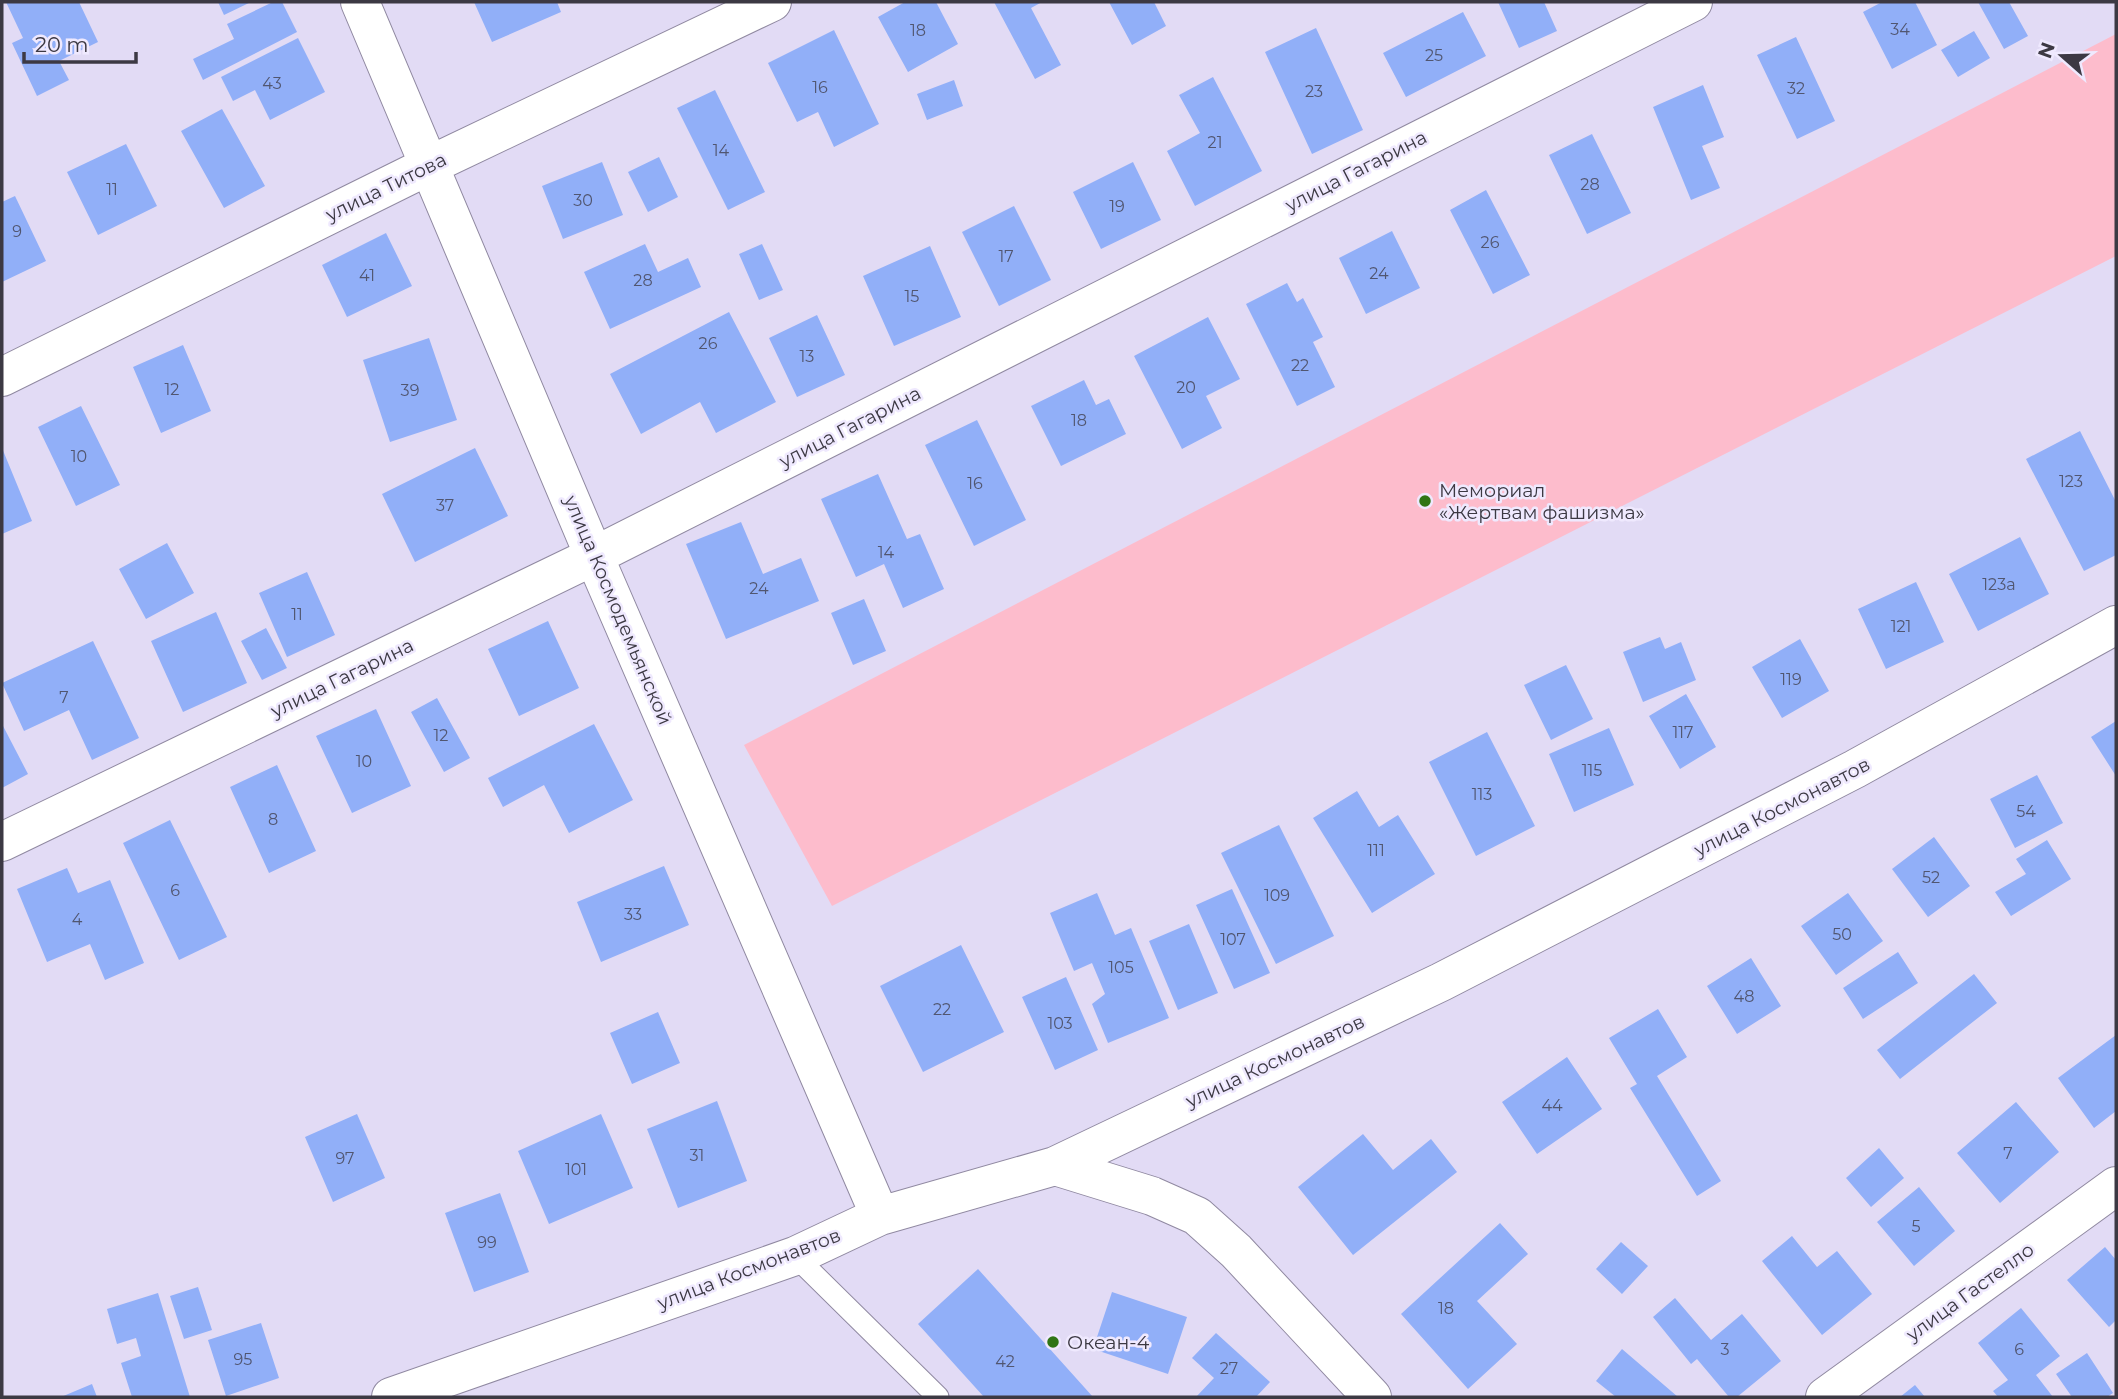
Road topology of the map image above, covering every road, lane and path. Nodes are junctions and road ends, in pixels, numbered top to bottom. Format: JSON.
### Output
{"nodes":[{"id":1,"x":360,"y":2,"type":"edge"},
{"id":2,"x":772,"y":2,"type":"edge"},
{"id":3,"x":1693,"y":2,"type":"edge"},
{"id":4,"x":428,"y":166,"type":"junction"},
{"id":5,"x":2,"y":377,"type":"edge"},
{"id":6,"x":594,"y":556,"type":"junction"},
{"id":7,"x":2116,"y":625,"type":"edge"},
{"id":8,"x":2,"y":842,"type":"edge"},
{"id":9,"x":1055,"y":1166,"type":"junction"},
{"id":10,"x":2116,"y":1186,"type":"edge"},
{"id":11,"x":880,"y":1216,"type":"junction"},
{"id":12,"x":795,"y":1256,"type":"junction"},
{"id":13,"x":391,"y":1397,"type":"edge"},
{"id":14,"x":938,"y":1397,"type":"edge"},
{"id":15,"x":1372,"y":1397,"type":"edge"},
{"id":16,"x":1825,"y":1397,"type":"edge"}],
"edges":[{"from":1,"to":4,"type":"street","name":"улица Космодемьянской"},
{"from":2,"to":4,"type":"street","name":"улица Титова"},
{"from":3,"to":6,"type":"street","name":"улица Гагарина"},
{"from":4,"to":5,"type":"street","name":"улица Титова"},
{"from":4,"to":6,"type":"street","name":"улица Космодемьянской"},
{"from":6,"to":8,"type":"street","name":"улица Гагарина"},
{"from":6,"to":11,"type":"street","name":"улица Космодемьянской"},
{"from":7,"to":9,"type":"street","name":"улица Космонавтов"},
{"from":9,"to":11,"type":"street","name":"улица Космонавтов"},
{"from":9,"to":15,"type":"street"},
{"from":10,"to":16,"type":"street","name":"улица Гастелло"},
{"from":11,"to":12,"type":"street","name":"улица Космонавтов"},
{"from":12,"to":13,"type":"street","name":"улица Космонавтов"},
{"from":12,"to":14,"type":"lane"}]}
